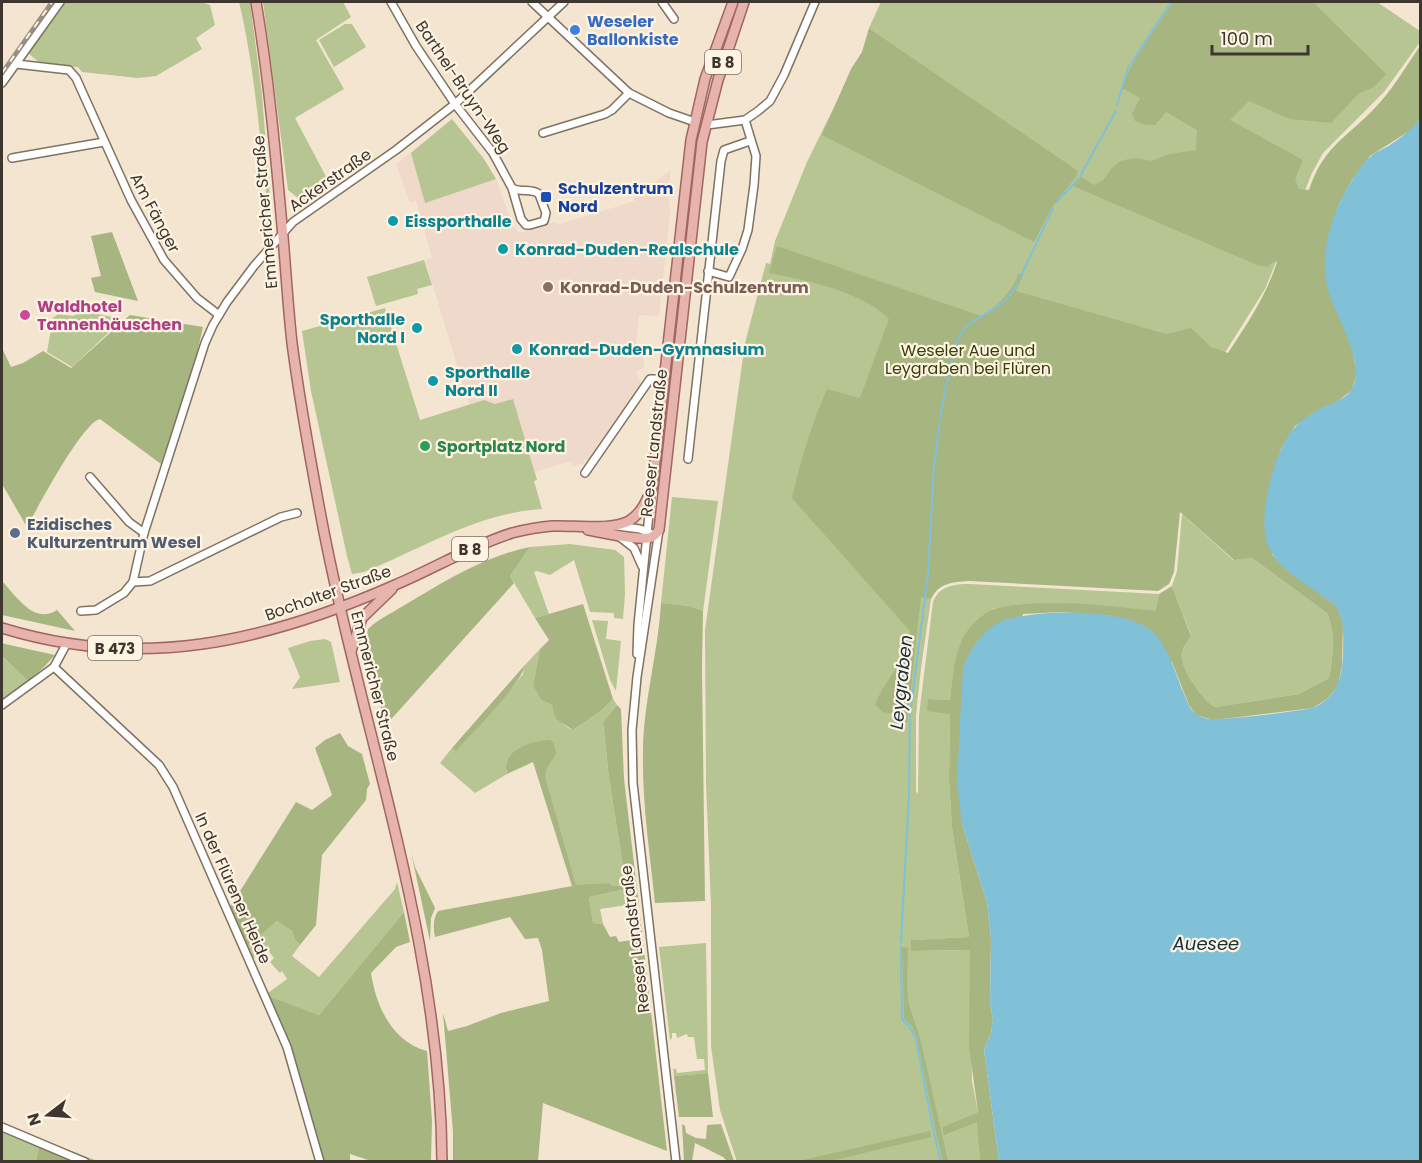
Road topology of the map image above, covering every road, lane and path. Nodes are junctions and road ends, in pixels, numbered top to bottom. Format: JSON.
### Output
{"nodes":[{"id":1,"x":60,"y":2,"type":"edge"},
{"id":2,"x":256,"y":2,"type":"edge"},
{"id":3,"x":391,"y":2,"type":"edge"},
{"id":4,"x":532,"y":2,"type":"edge"},
{"id":5,"x":564,"y":2,"type":"edge"},
{"id":6,"x":662,"y":2,"type":"edge"},
{"id":7,"x":733,"y":2,"type":"edge"},
{"id":8,"x":744,"y":2,"type":"edge"},
{"id":9,"x":815,"y":2,"type":"edge"},
{"id":10,"x":547,"y":17,"type":"junction"},
{"id":11,"x":674,"y":19,"type":"dead end"},
{"id":12,"x":16,"y":64,"type":"junction"},
{"id":13,"x":2,"y":83,"type":"edge"},
{"id":14,"x":629,"y":93,"type":"junction"},
{"id":15,"x":455,"y":104,"type":"junction"},
{"id":16,"x":745,"y":120,"type":"junction"},
{"id":17,"x":695,"y":122,"type":"junction"},
{"id":18,"x":706,"y":125,"type":"junction"},
{"id":19,"x":543,"y":133,"type":"dead end"},
{"id":20,"x":750,"y":141,"type":"junction"},
{"id":21,"x":104,"y":142,"type":"junction"},
{"id":22,"x":12,"y":158,"type":"dead end"},
{"id":23,"x":512,"y":188,"type":"junction"},
{"id":24,"x":283,"y":234,"type":"junction"},
{"id":25,"x":708,"y":271,"type":"junction"},
{"id":26,"x":219,"y":315,"type":"junction"},
{"id":27,"x":664,"y":379,"type":"junction"},
{"id":28,"x":688,"y":459,"type":"dead end"},
{"id":29,"x":585,"y":473,"type":"dead end"},
{"id":30,"x":90,"y":477,"type":"dead end"},
{"id":31,"x":652,"y":488,"type":"junction"},
{"id":32,"x":297,"y":513,"type":"dead end"},
{"id":33,"x":615,"y":531,"type":"junction"},
{"id":34,"x":144,"y":533,"type":"junction"},
{"id":35,"x":653,"y":535,"type":"junction"},
{"id":36,"x":644,"y":575,"type":"junction"},
{"id":37,"x":133,"y":582,"type":"junction"},
{"id":38,"x":396,"y":585,"type":"junction"},
{"id":39,"x":340,"y":608,"type":"junction"},
{"id":40,"x":81,"y":611,"type":"dead end"},
{"id":41,"x":2,"y":628,"type":"edge"},
{"id":42,"x":68,"y":643,"type":"junction"},
{"id":43,"x":350,"y":651,"type":"junction"},
{"id":44,"x":54,"y":668,"type":"junction"},
{"id":45,"x":637,"y":677,"type":"junction"},
{"id":46,"x":2,"y":705,"type":"edge"},
{"id":47,"x":2,"y":1127,"type":"edge"},
{"id":48,"x":85,"y":1161,"type":"edge"},
{"id":49,"x":321,"y":1161,"type":"edge"},
{"id":50,"x":441,"y":1161,"type":"edge"},
{"id":51,"x":676,"y":1161,"type":"edge"}],
"edges":[{"from":1,"to":12,"type":"street"},
{"from":2,"to":24,"type":"main road","name":"Emmericher Straße"},
{"from":3,"to":15,"type":"street","name":"Barthel-Bruyn-Weg"},
{"from":4,"to":10,"type":"street"},
{"from":5,"to":10,"type":"street","name":"Ackerstraße"},
{"from":6,"to":11,"type":"street"},
{"from":7,"to":17,"type":"main road","name":"Reeser Landstraße","number":"B 8"},
{"from":8,"to":18,"type":"main road","name":"Reeser Landstraße","number":"B 8"},
{"from":9,"to":16,"type":"street"},
{"from":10,"to":14,"type":"street"},
{"from":10,"to":15,"type":"street","name":"Ackerstraße"},
{"from":12,"to":13,"type":"street"},
{"from":12,"to":21,"type":"street","name":"Am Fänger"},
{"from":14,"to":17,"type":"street"},
{"from":14,"to":19,"type":"street"},
{"from":15,"to":23,"type":"street","name":"Barthel-Bruyn-Weg"},
{"from":15,"to":24,"type":"street","name":"Ackerstraße"},
{"from":16,"to":18,"type":"street"},
{"from":16,"to":20,"type":"street"},
{"from":17,"to":18,"type":"main road"},
{"from":17,"to":27,"type":"main road","name":"Reeser Landstraße","number":"B 8"},
{"from":18,"to":35,"type":"main road","name":"Reeser Landstraße","number":"B 8"},
{"from":20,"to":25,"type":"street"},
{"from":20,"to":25,"type":"street"},
{"from":21,"to":22,"type":"street"},
{"from":21,"to":26,"type":"street","name":"Am Fänger"},
{"from":23,"to":23,"type":"street","name":"Barthel-Bruyn-Weg"},
{"from":24,"to":26,"type":"street","name":"Ackerstraße"},
{"from":24,"to":39,"type":"main road","name":"Emmericher Straße"},
{"from":25,"to":28,"type":"street"},
{"from":26,"to":34,"type":"street","name":"Ackerstraße"},
{"from":27,"to":29,"type":"street","name":"Reeser Landstraße"},
{"from":27,"to":31,"type":"main road","name":"Reeser Landstraße","number":"B 8"},
{"from":30,"to":34,"type":"street"},
{"from":31,"to":33,"type":"main road","number":"B 8"},
{"from":31,"to":35,"type":"street","name":"Reeser Landstraße","number":"B 8"},
{"from":32,"to":37,"type":"street"},
{"from":33,"to":35,"type":"main road","name":"Bocholter Straße","number":"B 8"},
{"from":33,"to":36,"type":"street"},
{"from":33,"to":38,"type":"main road","name":"Bocholter Straße","number":"B 8"},
{"from":34,"to":37,"type":"street","name":"Ackerstraße"},
{"from":35,"to":36,"type":"street","name":"Reeser Landstraße"},
{"from":35,"to":45,"type":"street","name":"Reeser Landstraße"},
{"from":36,"to":45,"type":"street","name":"Reeser Landstraße"},
{"from":37,"to":40,"type":"street"},
{"from":38,"to":39,"type":"main road","name":"Bocholter Straße","number":"B 8"},
{"from":38,"to":43,"type":"main road"},
{"from":39,"to":42,"type":"main road","name":"Bocholter Straße","number":"B 473"},
{"from":39,"to":43,"type":"main road","name":"Emmericher Straße"},
{"from":41,"to":42,"type":"main road","name":"Bocholter Straße","number":"B 473"},
{"from":42,"to":44,"type":"street"},
{"from":43,"to":50,"type":"main road","name":"Emmericher Straße"},
{"from":44,"to":46,"type":"street"},
{"from":44,"to":49,"type":"street","name":"In der Flürener Heide"},
{"from":45,"to":51,"type":"street","name":"Reeser Landstraße"},
{"from":47,"to":48,"type":"street"}]}
